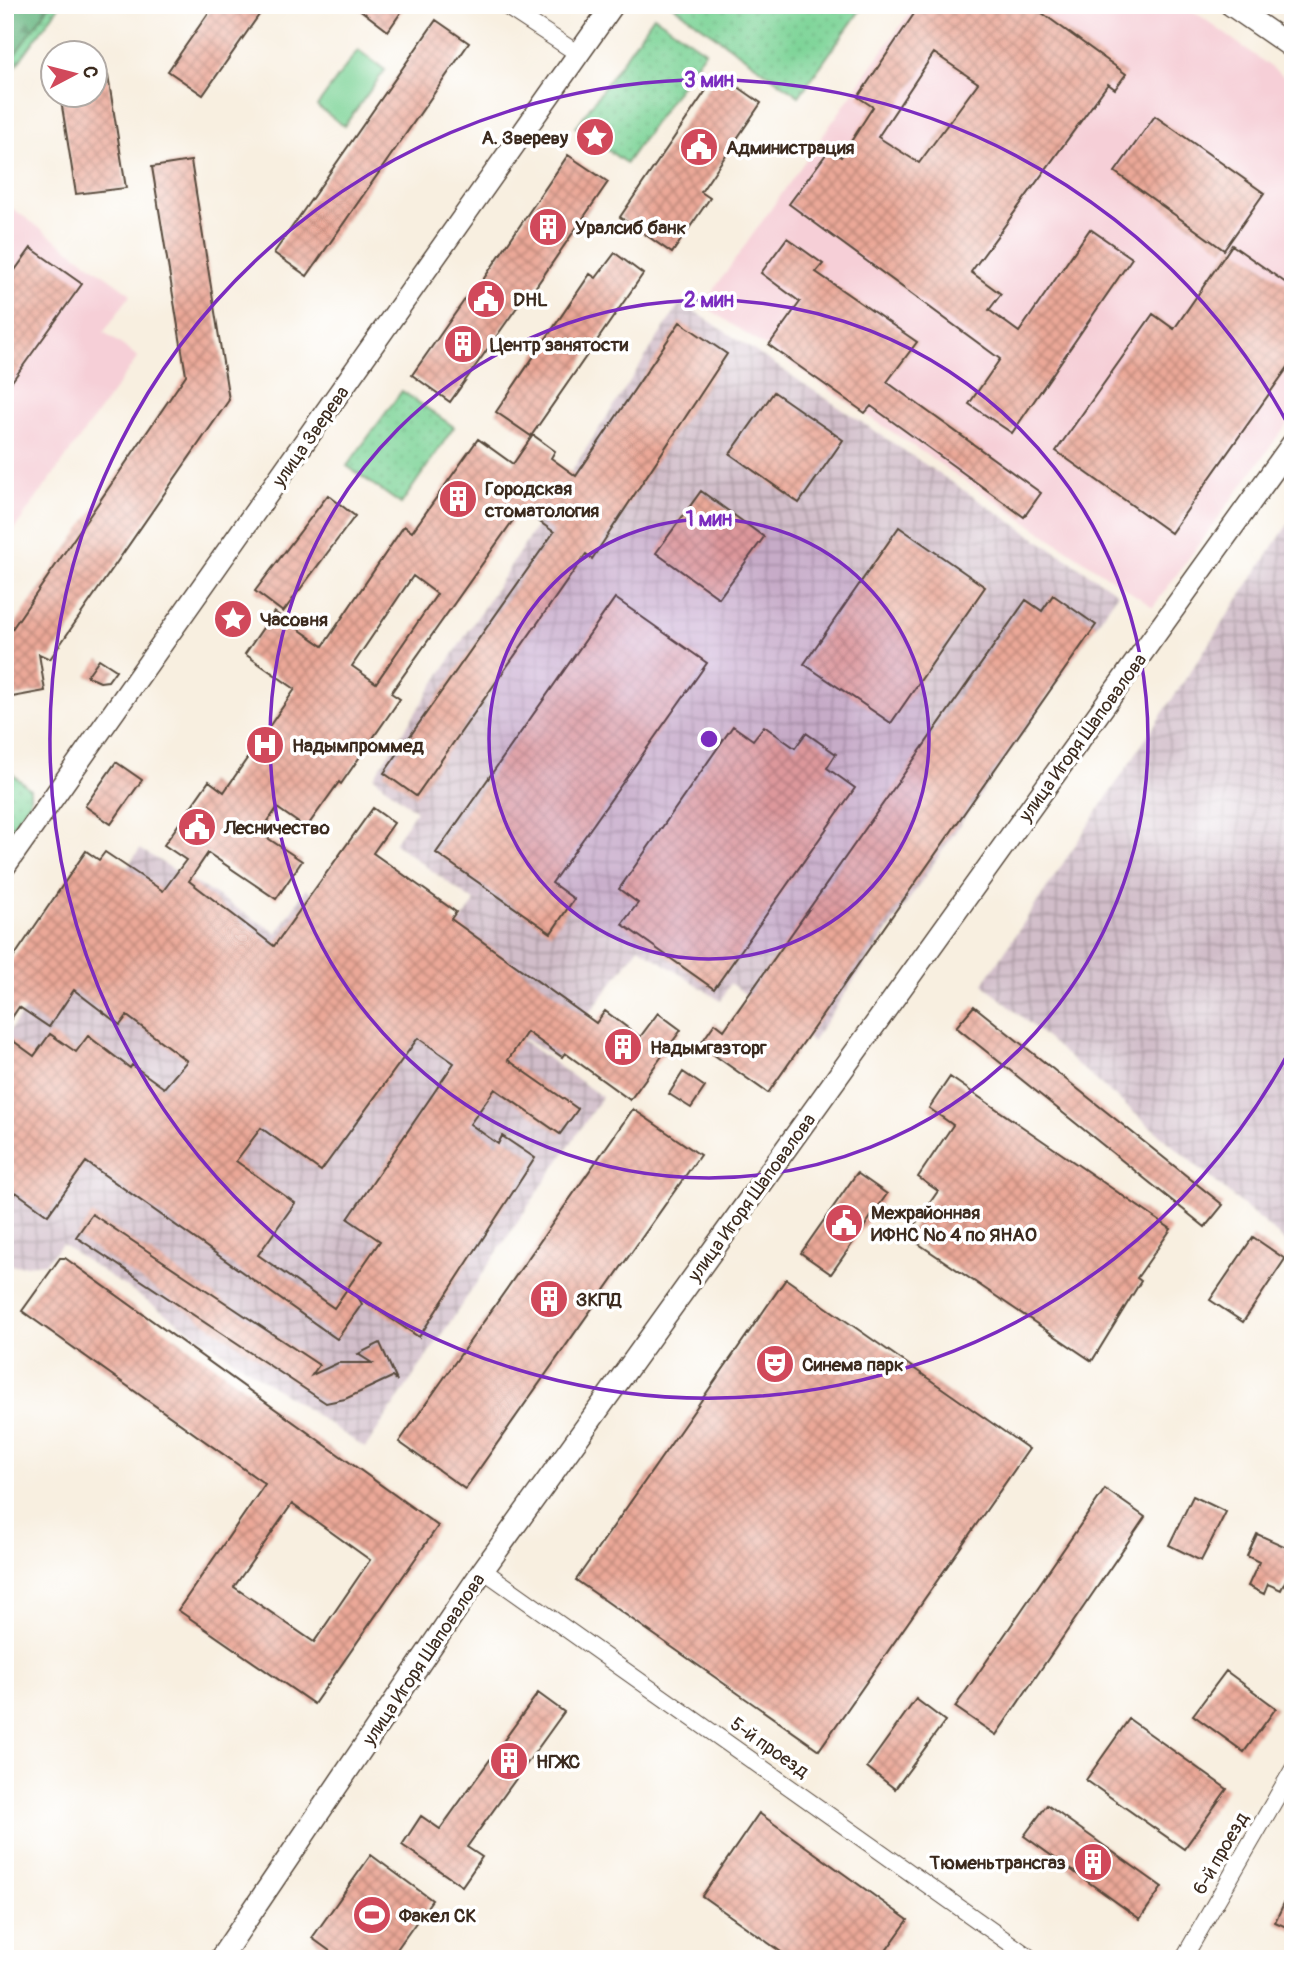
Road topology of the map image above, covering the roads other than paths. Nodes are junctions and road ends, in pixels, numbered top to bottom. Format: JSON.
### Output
{"nodes":[{"id":1,"x":504,"y":5,"type":"edge"},
{"id":2,"x":613,"y":5,"type":"edge"},
{"id":3,"x":1231,"y":5,"type":"edge"},
{"id":4,"x":1293,"y":48,"type":"edge"},
{"id":5,"x":580,"y":55,"type":"junction"},
{"id":6,"x":1293,"y":443,"type":"edge"},
{"id":7,"x":5,"y":866,"type":"edge"},
{"id":8,"x":483,"y":1570,"type":"junction"},
{"id":9,"x":1293,"y":1769,"type":"edge"},
{"id":10,"x":220,"y":1959,"type":"edge"},
{"id":11,"x":1032,"y":1959,"type":"edge"},
{"id":12,"x":1183,"y":1959,"type":"edge"}],
"edges":[{"from":1,"to":5,"type":"street"},
{"from":2,"to":5,"type":"street","name":"улица Зверева"},
{"from":3,"to":4,"type":"street"},
{"from":5,"to":7,"type":"street","name":"улица Зверева"},
{"from":6,"to":8,"type":"street","name":"улица Игоря Шаповалова"},
{"from":8,"to":10,"type":"street","name":"улица Игоря Шаповалова"},
{"from":8,"to":11,"type":"street","name":"5-й проезд"},
{"from":9,"to":12,"type":"street","name":"6-й проезд"}]}
